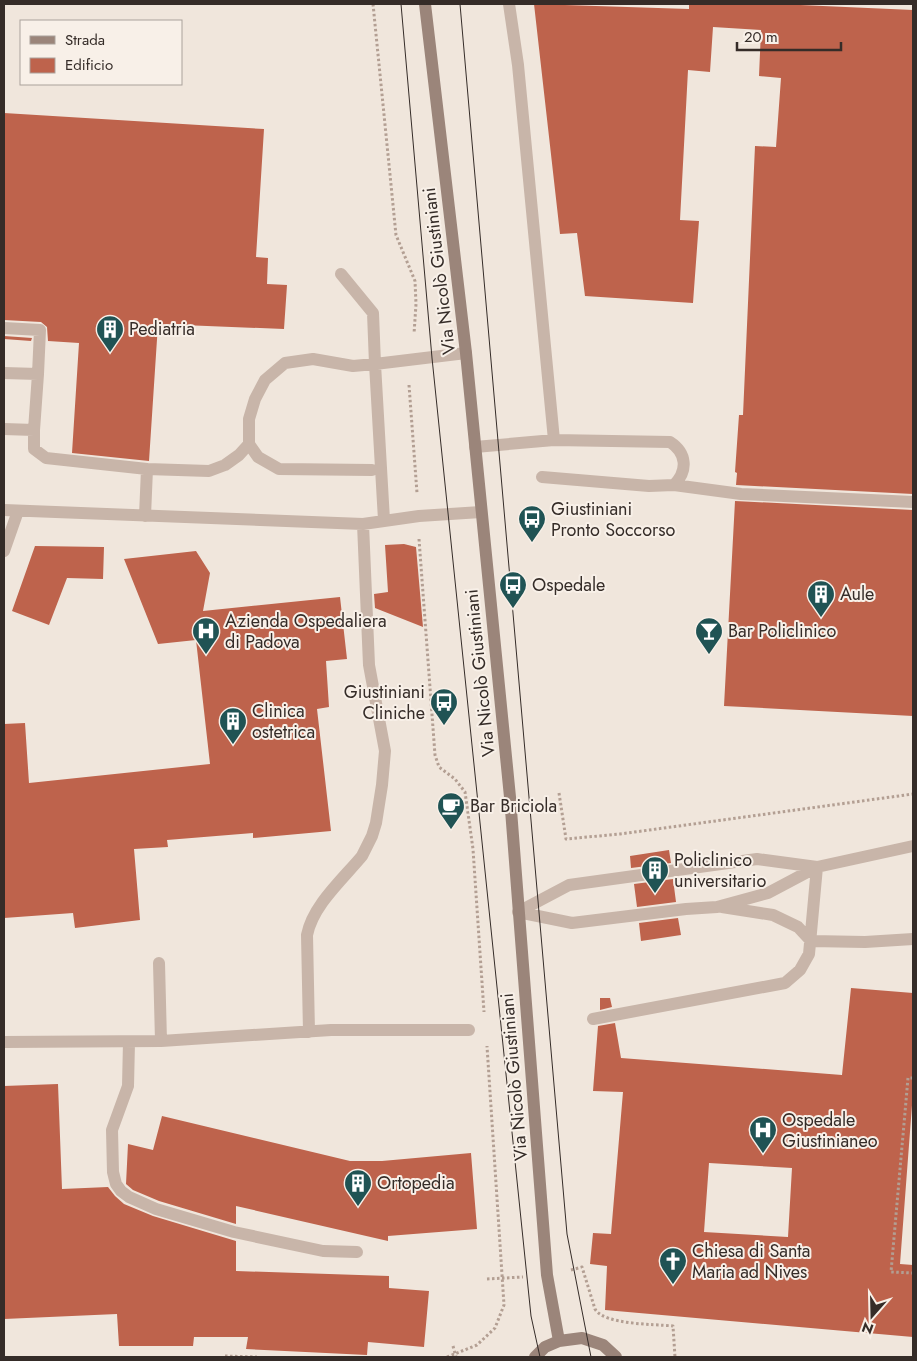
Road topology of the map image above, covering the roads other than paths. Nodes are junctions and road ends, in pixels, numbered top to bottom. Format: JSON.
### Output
{"nodes":[{"id":1,"x":425,"y":4,"type":"edge"},
{"id":2,"x":509,"y":4,"type":"edge"},
{"id":3,"x":341,"y":274,"type":"dead end"},
{"id":4,"x":4,"y":328,"type":"edge"},
{"id":5,"x":466,"y":353,"type":"junction"},
{"id":6,"x":374,"y":364,"type":"junction"},
{"id":7,"x":4,"y":373,"type":"edge"},
{"id":8,"x":38,"y":374,"type":"junction"},
{"id":9,"x":4,"y":429,"type":"edge"},
{"id":10,"x":34,"y":430,"type":"junction"},
{"id":11,"x":554,"y":440,"type":"junction"},
{"id":12,"x":249,"y":444,"type":"junction"},
{"id":13,"x":475,"y":447,"type":"junction"},
{"id":14,"x":148,"y":469,"type":"junction"},
{"id":15,"x":372,"y":470,"type":"dead end"},
{"id":16,"x":542,"y":476,"type":"dead end"},
{"id":17,"x":674,"y":485,"type":"junction"},
{"id":18,"x":913,"y":502,"type":"edge"},
{"id":19,"x":4,"y":510,"type":"edge"},
{"id":20,"x":18,"y":511,"type":"junction"},
{"id":21,"x":481,"y":512,"type":"junction"},
{"id":22,"x":145,"y":516,"type":"junction"},
{"id":23,"x":384,"y":520,"type":"junction"},
{"id":24,"x":363,"y":524,"type":"junction"},
{"id":25,"x":4,"y":551,"type":"edge"},
{"id":26,"x":913,"y":846,"type":"edge"},
{"id":27,"x":817,"y":866,"type":"junction"},
{"id":28,"x":717,"y":907,"type":"junction"},
{"id":29,"x":518,"y":912,"type":"junction"},
{"id":30,"x":913,"y":939,"type":"edge"},
{"id":31,"x":811,"y":941,"type":"junction"},
{"id":32,"x":159,"y":963,"type":"dead end"},
{"id":33,"x":593,"y":1019,"type":"dead end"},
{"id":34,"x":469,"y":1030,"type":"dead end"},
{"id":35,"x":309,"y":1032,"type":"junction"},
{"id":36,"x":4,"y":1042,"type":"edge"},
{"id":37,"x":129,"y":1042,"type":"junction"},
{"id":38,"x":161,"y":1042,"type":"junction"},
{"id":39,"x":357,"y":1252,"type":"dead end"},
{"id":40,"x":559,"y":1340,"type":"junction"},
{"id":41,"x":535,"y":1357,"type":"edge"},
{"id":42,"x":616,"y":1357,"type":"edge"}],
"edges":[{"from":1,"to":5,"type":"street","name":"Via Nicolò Giustiniani"},
{"from":2,"to":11,"type":"lane"},
{"from":3,"to":6,"type":"lane"},
{"from":4,"to":8,"type":"lane"},
{"from":5,"to":6,"type":"lane"},
{"from":5,"to":13,"type":"street","name":"Via Nicolò Giustiniani"},
{"from":6,"to":12,"type":"lane"},
{"from":6,"to":23,"type":"lane"},
{"from":7,"to":8,"type":"lane"},
{"from":8,"to":10,"type":"lane"},
{"from":9,"to":10,"type":"lane"},
{"from":10,"to":14,"type":"lane"},
{"from":11,"to":13,"type":"lane"},
{"from":11,"to":17,"type":"lane"},
{"from":12,"to":14,"type":"lane"},
{"from":12,"to":15,"type":"lane"},
{"from":13,"to":21,"type":"street","name":"Via Nicolò Giustiniani"},
{"from":14,"to":22,"type":"lane"},
{"from":16,"to":17,"type":"lane"},
{"from":17,"to":18,"type":"lane"},
{"from":19,"to":20,"type":"lane"},
{"from":20,"to":22,"type":"lane"},
{"from":20,"to":25,"type":"lane"},
{"from":21,"to":23,"type":"lane"},
{"from":21,"to":29,"type":"street","name":"Via Nicolò Giustiniani"},
{"from":22,"to":24,"type":"lane"},
{"from":23,"to":24,"type":"lane"},
{"from":24,"to":35,"type":"lane"},
{"from":26,"to":27,"type":"lane"},
{"from":27,"to":28,"type":"lane"},
{"from":27,"to":29,"type":"lane"},
{"from":27,"to":31,"type":"lane"},
{"from":28,"to":29,"type":"lane"},
{"from":28,"to":31,"type":"lane"},
{"from":29,"to":40,"type":"street","name":"Via Nicolò Giustiniani"},
{"from":30,"to":31,"type":"lane"},
{"from":31,"to":33,"type":"lane"},
{"from":32,"to":38,"type":"lane"},
{"from":34,"to":35,"type":"lane"},
{"from":35,"to":38,"type":"lane"},
{"from":36,"to":37,"type":"lane"},
{"from":37,"to":38,"type":"lane"},
{"from":37,"to":39,"type":"lane"},
{"from":40,"to":41,"type":"street"},
{"from":40,"to":42,"type":"street"}]}
